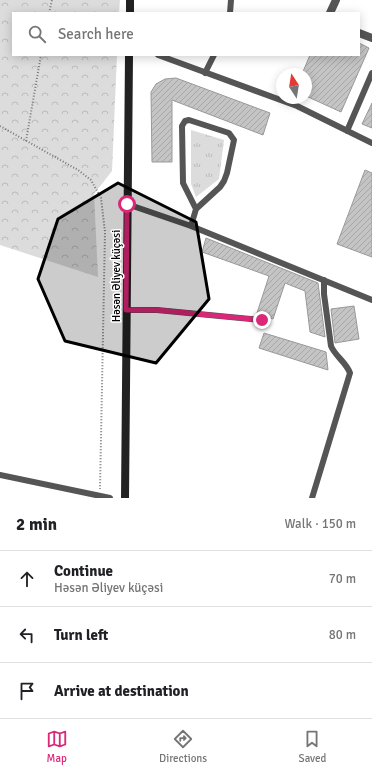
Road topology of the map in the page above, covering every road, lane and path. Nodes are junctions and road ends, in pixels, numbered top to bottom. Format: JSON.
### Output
{"nodes":[{"id":1,"x":52,"y":0,"type":"edge"},
{"id":2,"x":130,"y":0,"type":"edge"},
{"id":3,"x":231,"y":0,"type":"edge"},
{"id":4,"x":336,"y":0,"type":"edge"},
{"id":5,"x":49,"y":12,"type":"edge"},
{"id":6,"x":130,"y":12,"type":"edge"},
{"id":7,"x":230,"y":12,"type":"edge"},
{"id":8,"x":330,"y":12,"type":"edge"},
{"id":9,"x":360,"y":33,"type":"edge"},
{"id":10,"x":372,"y":38,"type":"edge"},
{"id":11,"x":41,"y":56,"type":"edge"},
{"id":12,"x":129,"y":56,"type":"edge"},
{"id":13,"x":161,"y":56,"type":"edge"},
{"id":14,"x":214,"y":56,"type":"edge"},
{"id":15,"x":206,"y":73,"type":"junction"},
{"id":16,"x":372,"y":73,"type":"edge"},
{"id":17,"x":0,"y":126,"type":"edge"},
{"id":18,"x":347,"y":131,"type":"junction"},
{"id":19,"x":26,"y":142,"type":"junction"},
{"id":20,"x":372,"y":143,"type":"edge"},
{"id":21,"x":127,"y":204,"type":"junction"},
{"id":22,"x":196,"y":209,"type":"junction"},
{"id":23,"x":191,"y":226,"type":"junction"},
{"id":24,"x":324,"y":280,"type":"junction"},
{"id":25,"x":372,"y":300,"type":"edge"},
{"id":26,"x":126,"y":310,"type":"junction"},
{"id":27,"x":262,"y":320,"type":"dead end"},
{"id":28,"x":0,"y":474,"type":"edge"},
{"id":29,"x":100,"y":496,"type":"junction"},
{"id":30,"x":110,"y":498,"type":"edge"},
{"id":31,"x":125,"y":498,"type":"edge"},
{"id":32,"x":312,"y":498,"type":"edge"}],
"edges":[{"from":1,"to":5,"type":"path"},
{"from":2,"to":6,"type":"main road"},
{"from":3,"to":7,"type":"lane"},
{"from":4,"to":8,"type":"street"},
{"from":9,"to":10,"type":"street"},
{"from":11,"to":19,"type":"path"},
{"from":12,"to":21,"type":"main road","name":"Həsən Əliyev küçəsi"},
{"from":13,"to":15,"type":"lane"},
{"from":14,"to":15,"type":"lane"},
{"from":15,"to":18,"type":"lane"},
{"from":16,"to":18,"type":"lane"},
{"from":17,"to":19,"type":"path"},
{"from":18,"to":20,"type":"lane"},
{"from":19,"to":29,"type":"path"},
{"from":21,"to":23,"type":"lane"},
{"from":21,"to":26,"type":"main road","name":"Həsən Əliyev küçəsi"},
{"from":22,"to":22,"type":"lane"},
{"from":22,"to":23,"type":"lane"},
{"from":23,"to":24,"type":"lane"},
{"from":24,"to":25,"type":"lane"},
{"from":24,"to":32,"type":"lane"},
{"from":26,"to":27,"type":"lane"},
{"from":26,"to":31,"type":"main road","name":"Həsən Əliyev küçəsi"},
{"from":28,"to":29,"type":"lane"},
{"from":29,"to":30,"type":"lane"}]}
